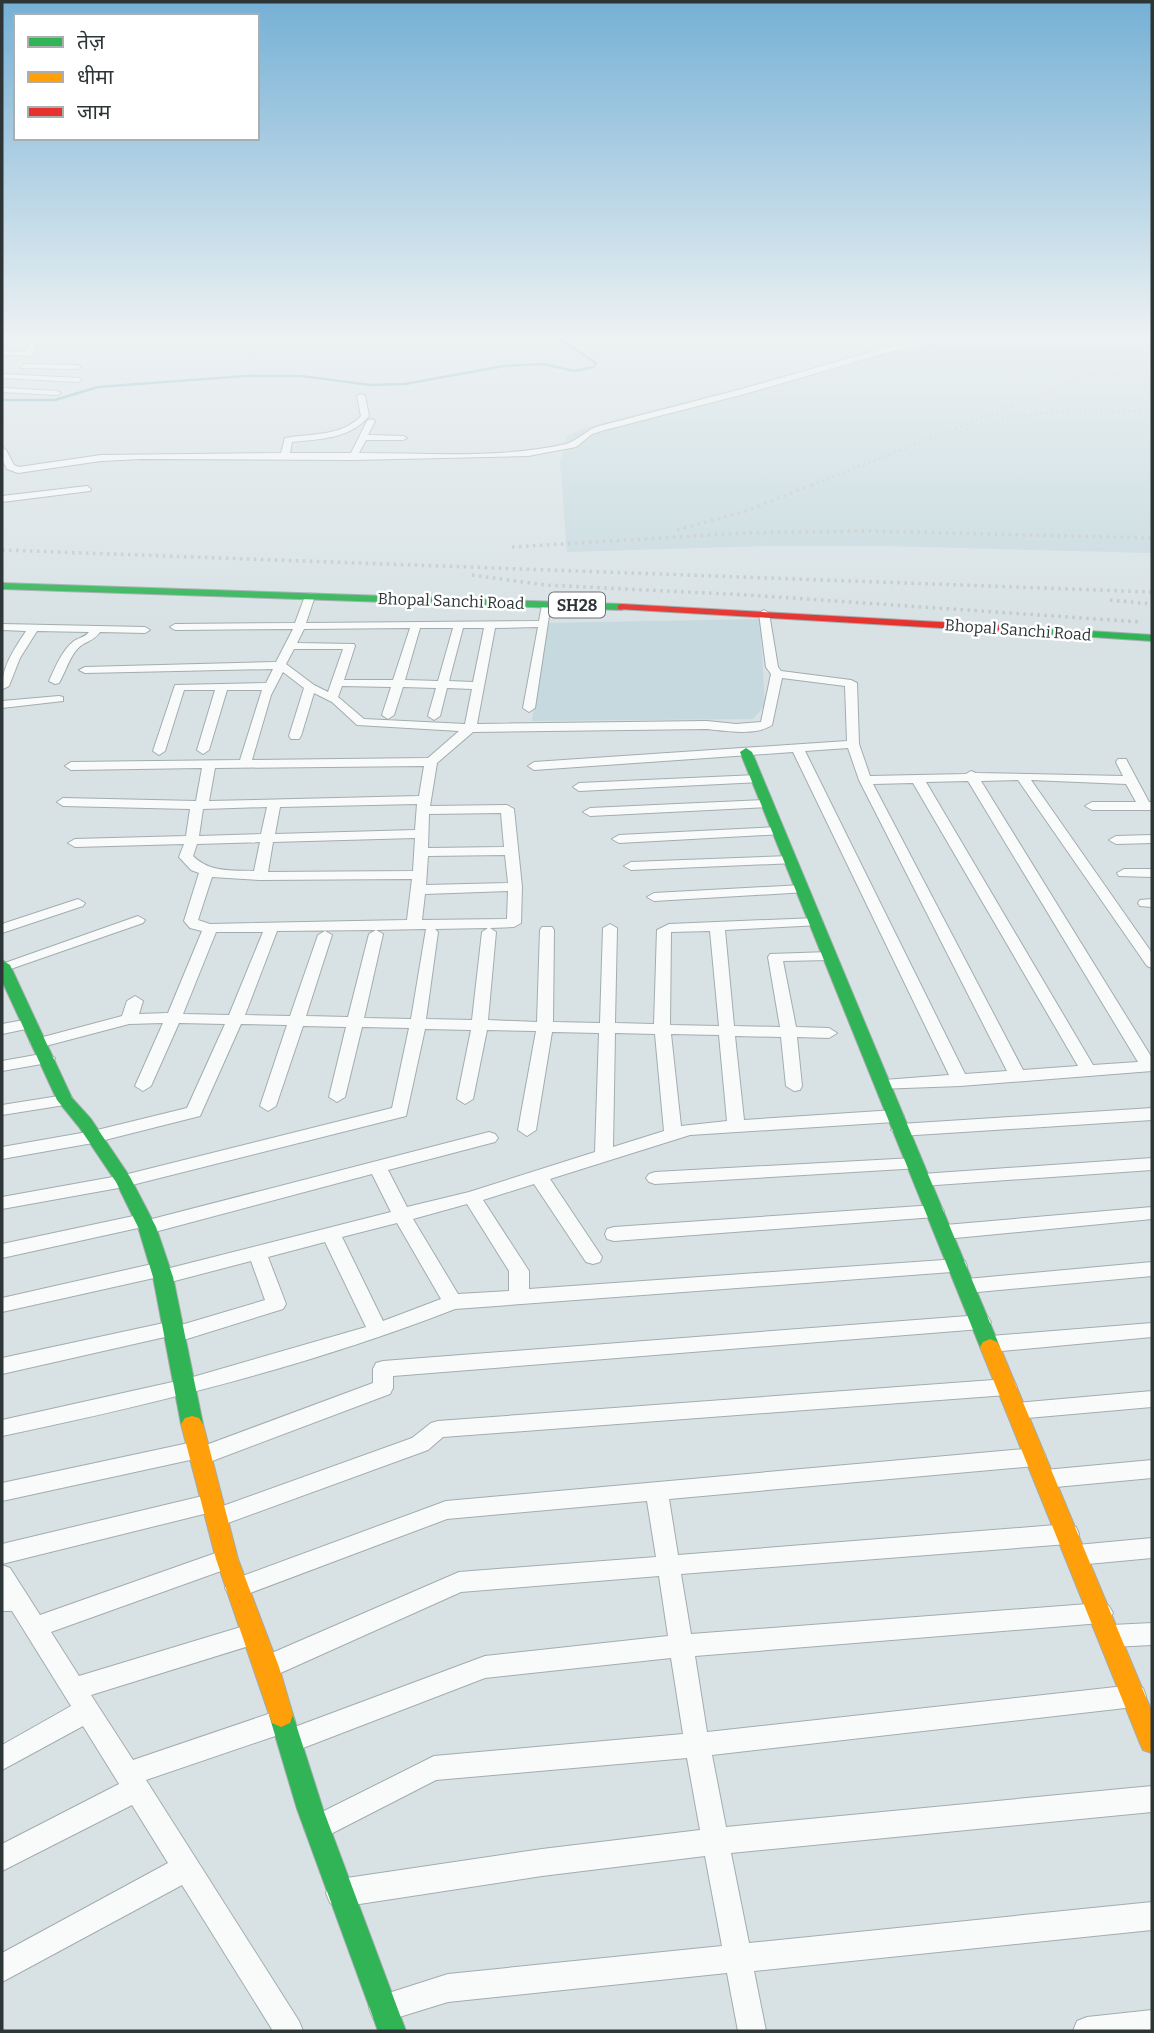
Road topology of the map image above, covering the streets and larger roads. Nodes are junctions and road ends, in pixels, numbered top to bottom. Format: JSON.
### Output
{"nodes":[{"id":1,"x":332,"y":435,"type":"edge"},
{"id":2,"x":585,"y":435,"type":"edge"},
{"id":3,"x":363,"y":437,"type":"joint"},
{"id":4,"x":404,"y":438,"type":"dead end"},
{"id":5,"x":309,"y":447,"type":"dead end"},
{"id":6,"x":358,"y":447,"type":"junction"},
{"id":7,"x":409,"y":448,"type":"dead end"},
{"id":8,"x":2,"y":450,"type":"edge"},
{"id":9,"x":285,"y":456,"type":"junction"},
{"id":10,"x":353,"y":457,"type":"junction"},
{"id":11,"x":10,"y":473,"type":"edge"},
{"id":12,"x":87,"y":489,"type":"dead end"},
{"id":13,"x":2,"y":499,"type":"edge"},
{"id":14,"x":2,"y":586,"type":"edge"},
{"id":15,"x":310,"y":596,"type":"junction"},
{"id":16,"x":454,"y":602,"type":"junction"},
{"id":17,"x":547,"y":605,"type":"junction"},
{"id":18,"x":764,"y":614,"type":"junction"},
{"id":19,"x":454,"y":624,"type":"junction"},
{"id":20,"x":490,"y":624,"type":"junction"},
{"id":21,"x":543,"y":624,"type":"junction"},
{"id":22,"x":415,"y":625,"type":"junction"},
{"id":23,"x":2,"y":627,"type":"edge"},
{"id":24,"x":34,"y":627,"type":"junction"},
{"id":25,"x":176,"y":627,"type":"dead end"},
{"id":26,"x":299,"y":628,"type":"junction"},
{"id":27,"x":97,"y":629,"type":"junction"},
{"id":28,"x":145,"y":630,"type":"dead end"},
{"id":29,"x":1152,"y":639,"type":"edge"},
{"id":30,"x":289,"y":646,"type":"junction"},
{"id":31,"x":8,"y":659,"type":"edge"},
{"id":32,"x":281,"y":665,"type":"junction"},
{"id":33,"x":176,"y":667,"type":"junction"},
{"id":34,"x":85,"y":670,"type":"dead end"},
{"id":35,"x":777,"y":674,"type":"junction"},
{"id":36,"x":55,"y":681,"type":"dead end"},
{"id":37,"x":338,"y":683,"type":"junction"},
{"id":38,"x":398,"y":684,"type":"junction"},
{"id":39,"x":441,"y":685,"type":"junction"},
{"id":40,"x":3,"y":686,"type":"edge"},
{"id":41,"x":269,"y":686,"type":"junction"},
{"id":42,"x":477,"y":686,"type":"junction"},
{"id":43,"x":179,"y":687,"type":"junction"},
{"id":44,"x":222,"y":687,"type":"junction"},
{"id":45,"x":310,"y":687,"type":"junction"},
{"id":46,"x":332,"y":698,"type":"junction"},
{"id":47,"x":59,"y":699,"type":"dead end"},
{"id":48,"x":2,"y":705,"type":"edge"},
{"id":49,"x":529,"y":708,"type":"dead end"},
{"id":50,"x":388,"y":715,"type":"dead end"},
{"id":51,"x":434,"y":716,"type":"dead end"},
{"id":52,"x":470,"y":728,"type":"junction"},
{"id":53,"x":295,"y":736,"type":"dead end"},
{"id":54,"x":853,"y":744,"type":"junction"},
{"id":55,"x":797,"y":747,"type":"junction"},
{"id":56,"x":203,"y":750,"type":"dead end"},
{"id":57,"x":159,"y":751,"type":"dead end"},
{"id":58,"x":746,"y":752,"type":"junction"},
{"id":59,"x":430,"y":762,"type":"junction"},
{"id":60,"x":1122,"y":762,"type":"dead end"},
{"id":61,"x":209,"y":764,"type":"junction"},
{"id":62,"x":245,"y":764,"type":"junction"},
{"id":63,"x":71,"y":766,"type":"dead end"},
{"id":64,"x":534,"y":766,"type":"dead end"},
{"id":65,"x":971,"y":775,"type":"junction"},
{"id":66,"x":1022,"y":776,"type":"junction"},
{"id":67,"x":917,"y":778,"type":"junction"},
{"id":68,"x":757,"y":779,"type":"junction"},
{"id":69,"x":865,"y":780,"type":"junction"},
{"id":70,"x":1131,"y":780,"type":"junction"},
{"id":71,"x":579,"y":787,"type":"dead end"},
{"id":72,"x":63,"y":802,"type":"dead end"},
{"id":73,"x":274,"y":803,"type":"junction"},
{"id":74,"x":766,"y":804,"type":"junction"},
{"id":75,"x":200,"y":805,"type":"junction"},
{"id":76,"x":424,"y":805,"type":"junction"},
{"id":77,"x":1092,"y":806,"type":"dead end"},
{"id":78,"x":1148,"y":806,"type":"edge"},
{"id":79,"x":590,"y":812,"type":"dead end"},
{"id":80,"x":778,"y":831,"type":"junction"},
{"id":81,"x":421,"y":834,"type":"junction"},
{"id":82,"x":267,"y":838,"type":"junction"},
{"id":83,"x":619,"y":839,"type":"dead end"},
{"id":84,"x":1152,"y":839,"type":"edge"},
{"id":85,"x":192,"y":840,"type":"junction"},
{"id":86,"x":1116,"y":840,"type":"dead end"},
{"id":87,"x":75,"y":843,"type":"dead end"},
{"id":88,"x":510,"y":851,"type":"junction"},
{"id":89,"x":421,"y":852,"type":"junction"},
{"id":90,"x":790,"y":860,"type":"junction"},
{"id":91,"x":631,"y":866,"type":"dead end"},
{"id":92,"x":206,"y":871,"type":"junction"},
{"id":93,"x":1124,"y":873,"type":"dead end"},
{"id":94,"x":1152,"y":873,"type":"edge"},
{"id":95,"x":421,"y":875,"type":"junction"},
{"id":96,"x":260,"y":876,"type":"junction"},
{"id":97,"x":514,"y":887,"type":"junction"},
{"id":98,"x":802,"y":889,"type":"junction"},
{"id":99,"x":417,"y":890,"type":"junction"},
{"id":100,"x":654,"y":897,"type":"dead end"},
{"id":101,"x":78,"y":903,"type":"dead end"},
{"id":102,"x":138,"y":920,"type":"dead end"},
{"id":103,"x":816,"y":922,"type":"junction"},
{"id":104,"x":414,"y":924,"type":"junction"},
{"id":105,"x":272,"y":926,"type":"junction"},
{"id":106,"x":717,"y":927,"type":"junction"},
{"id":107,"x":210,"y":928,"type":"junction"},
{"id":108,"x":610,"y":928,"type":"dead end"},
{"id":109,"x":2,"y":929,"type":"edge"},
{"id":110,"x":547,"y":930,"type":"dead end"},
{"id":111,"x":431,"y":932,"type":"dead end"},
{"id":112,"x":489,"y":932,"type":"dead end"},
{"id":113,"x":376,"y":934,"type":"dead end"},
{"id":114,"x":325,"y":935,"type":"dead end"},
{"id":115,"x":830,"y":956,"type":"junction"},
{"id":116,"x":1152,"y":963,"type":"edge"},
{"id":117,"x":3,"y":966,"type":"edge"},
{"id":118,"x":7,"y":990,"type":"edge"},
{"id":119,"x":135,"y":1001,"type":"dead end"},
{"id":120,"x":171,"y":1018,"type":"junction"},
{"id":121,"x":236,"y":1018,"type":"junction"},
{"id":122,"x":129,"y":1019,"type":"junction"},
{"id":123,"x":297,"y":1020,"type":"junction"},
{"id":124,"x":357,"y":1020,"type":"junction"},
{"id":125,"x":418,"y":1022,"type":"junction"},
{"id":126,"x":30,"y":1024,"type":"junction"},
{"id":127,"x":480,"y":1025,"type":"junction"},
{"id":128,"x":545,"y":1025,"type":"junction"},
{"id":129,"x":607,"y":1026,"type":"junction"},
{"id":130,"x":662,"y":1028,"type":"junction"},
{"id":131,"x":2,"y":1029,"type":"edge"},
{"id":132,"x":726,"y":1031,"type":"junction"},
{"id":133,"x":789,"y":1032,"type":"junction"},
{"id":134,"x":830,"y":1033,"type":"dead end"},
{"id":135,"x":38,"y":1043,"type":"junction"},
{"id":136,"x":47,"y":1058,"type":"junction"},
{"id":137,"x":2,"y":1066,"type":"edge"},
{"id":138,"x":1150,"y":1066,"type":"edge"},
{"id":139,"x":1088,"y":1070,"type":"junction"},
{"id":140,"x":1018,"y":1076,"type":"junction"},
{"id":141,"x":960,"y":1080,"type":"junction"},
{"id":142,"x":143,"y":1086,"type":"dead end"},
{"id":143,"x":794,"y":1086,"type":"dead end"},
{"id":144,"x":884,"y":1086,"type":"junction"},
{"id":145,"x":337,"y":1097,"type":"dead end"},
{"id":146,"x":465,"y":1098,"type":"dead end"},
{"id":147,"x":65,"y":1100,"type":"junction"},
{"id":148,"x":268,"y":1106,"type":"dead end"},
{"id":149,"x":2,"y":1110,"type":"edge"},
{"id":150,"x":1152,"y":1114,"type":"edge"},
{"id":151,"x":898,"y":1123,"type":"junction"},
{"id":152,"x":736,"y":1124,"type":"junction"},
{"id":153,"x":527,"y":1130,"type":"dead end"},
{"id":154,"x":673,"y":1134,"type":"junction"},
{"id":155,"x":93,"y":1137,"type":"junction"},
{"id":156,"x":489,"y":1138,"type":"dead end"},
{"id":157,"x":2,"y":1153,"type":"edge"},
{"id":158,"x":604,"y":1156,"type":"junction"},
{"id":159,"x":1152,"y":1164,"type":"edge"},
{"id":160,"x":377,"y":1166,"type":"junction"},
{"id":161,"x":918,"y":1172,"type":"junction"},
{"id":162,"x":539,"y":1177,"type":"junction"},
{"id":163,"x":655,"y":1178,"type":"dead end"},
{"id":164,"x":124,"y":1181,"type":"junction"},
{"id":165,"x":472,"y":1197,"type":"junction"},
{"id":166,"x":2,"y":1203,"type":"edge"},
{"id":167,"x":935,"y":1211,"type":"junction"},
{"id":168,"x":1152,"y":1213,"type":"edge"},
{"id":169,"x":402,"y":1216,"type":"junction"},
{"id":170,"x":145,"y":1224,"type":"junction"},
{"id":171,"x":945,"y":1232,"type":"junction"},
{"id":172,"x":331,"y":1234,"type":"junction"},
{"id":173,"x":614,"y":1234,"type":"dead end"},
{"id":174,"x":2,"y":1251,"type":"edge"},
{"id":175,"x":257,"y":1253,"type":"junction"},
{"id":176,"x":593,"y":1257,"type":"dead end"},
{"id":177,"x":958,"y":1266,"type":"junction"},
{"id":178,"x":1152,"y":1269,"type":"edge"},
{"id":179,"x":162,"y":1273,"type":"junction"},
{"id":180,"x":967,"y":1286,"type":"junction"},
{"id":181,"x":519,"y":1296,"type":"junction"},
{"id":182,"x":453,"y":1302,"type":"junction"},
{"id":183,"x":2,"y":1305,"type":"edge"},
{"id":184,"x":981,"y":1322,"type":"junction"},
{"id":185,"x":1152,"y":1330,"type":"edge"},
{"id":186,"x":173,"y":1331,"type":"junction"},
{"id":187,"x":377,"y":1331,"type":"junction"},
{"id":188,"x":991,"y":1344,"type":"junction"},
{"id":189,"x":2,"y":1366,"type":"edge"},
{"id":190,"x":186,"y":1387,"type":"junction"},
{"id":191,"x":1007,"y":1387,"type":"junction"},
{"id":192,"x":1152,"y":1399,"type":"edge"},
{"id":193,"x":1016,"y":1411,"type":"junction"},
{"id":194,"x":2,"y":1428,"type":"edge"},
{"id":195,"x":198,"y":1454,"type":"junction"},
{"id":196,"x":1035,"y":1457,"type":"junction"},
{"id":197,"x":1152,"y":1469,"type":"edge"},
{"id":198,"x":1045,"y":1479,"type":"junction"},
{"id":199,"x":2,"y":1492,"type":"edge"},
{"id":200,"x":657,"y":1492,"type":"junction"},
{"id":201,"x":214,"y":1511,"type":"junction"},
{"id":202,"x":1072,"y":1544,"type":"junction"},
{"id":203,"x":1152,"y":1548,"type":"edge"},
{"id":204,"x":2,"y":1554,"type":"edge"},
{"id":205,"x":227,"y":1559,"type":"junction"},
{"id":206,"x":669,"y":1565,"type":"junction"},
{"id":207,"x":2,"y":1575,"type":"edge"},
{"id":208,"x":237,"y":1588,"type":"junction"},
{"id":209,"x":11,"y":1600,"type":"edge"},
{"id":210,"x":1101,"y":1613,"type":"junction"},
{"id":211,"x":36,"y":1627,"type":"junction"},
{"id":212,"x":254,"y":1634,"type":"junction"},
{"id":213,"x":1152,"y":1634,"type":"edge"},
{"id":214,"x":1112,"y":1636,"type":"junction"},
{"id":215,"x":681,"y":1646,"type":"junction"},
{"id":216,"x":267,"y":1667,"type":"junction"},
{"id":217,"x":1134,"y":1696,"type":"junction"},
{"id":218,"x":82,"y":1700,"type":"junction"},
{"id":219,"x":1150,"y":1730,"type":"edge"},
{"id":220,"x":287,"y":1731,"type":"junction"},
{"id":221,"x":697,"y":1745,"type":"junction"},
{"id":222,"x":2,"y":1758,"type":"edge"},
{"id":223,"x":133,"y":1781,"type":"junction"},
{"id":224,"x":1152,"y":1799,"type":"edge"},
{"id":225,"x":317,"y":1828,"type":"junction"},
{"id":226,"x":716,"y":1843,"type":"junction"},
{"id":227,"x":2,"y":1858,"type":"edge"},
{"id":228,"x":187,"y":1868,"type":"junction"},
{"id":229,"x":340,"y":1893,"type":"junction"},
{"id":230,"x":1152,"y":1916,"type":"edge"},
{"id":231,"x":740,"y":1958,"type":"junction"},
{"id":232,"x":2,"y":1968,"type":"edge"},
{"id":233,"x":387,"y":2020,"type":"edge"},
{"id":234,"x":1152,"y":2024,"type":"edge"},
{"id":235,"x":289,"y":2031,"type":"edge"},
{"id":236,"x":752,"y":2031,"type":"edge"},
{"id":237,"x":1087,"y":2031,"type":"edge"}],
"edges":[{"from":1,"to":9,"type":"street"},
{"from":2,"to":10,"type":"street"},
{"from":3,"to":4,"type":"street"},
{"from":3,"to":6,"type":"street"},
{"from":5,"to":6,"type":"street"},
{"from":6,"to":7,"type":"street"},
{"from":6,"to":10,"type":"street"},
{"from":8,"to":11,"type":"street"},
{"from":9,"to":10,"type":"street"},
{"from":9,"to":11,"type":"street"},
{"from":12,"to":13,"type":"street"},
{"from":14,"to":15,"type":"street","name":"Bhopal Sanchi Road","number":"SH28"},
{"from":15,"to":16,"type":"street","name":"Bhopal Sanchi Road","number":"SH28"},
{"from":15,"to":26,"type":"street"},
{"from":16,"to":17,"type":"street","name":"Bhopal Sanchi Road","number":"SH28"},
{"from":16,"to":19,"type":"street"},
{"from":17,"to":18,"type":"street","name":"Bhopal Sanchi Road","number":"SH28"},
{"from":17,"to":21,"type":"street"},
{"from":18,"to":29,"type":"street","name":"Bhopal Sanchi Road","number":"SH28"},
{"from":18,"to":35,"type":"street"},
{"from":19,"to":20,"type":"street"},
{"from":19,"to":22,"type":"street"},
{"from":19,"to":39,"type":"street"},
{"from":20,"to":21,"type":"street"},
{"from":20,"to":42,"type":"street"},
{"from":21,"to":49,"type":"street"},
{"from":22,"to":26,"type":"street"},
{"from":22,"to":38,"type":"street"},
{"from":23,"to":24,"type":"street"},
{"from":24,"to":27,"type":"street"},
{"from":24,"to":31,"type":"street"},
{"from":25,"to":26,"type":"street"},
{"from":26,"to":30,"type":"street"},
{"from":27,"to":28,"type":"street"},
{"from":27,"to":36,"type":"street"},
{"from":30,"to":32,"type":"street"},
{"from":30,"to":37,"type":"street"},
{"from":31,"to":40,"type":"street"},
{"from":32,"to":33,"type":"street"},
{"from":32,"to":41,"type":"street"},
{"from":32,"to":45,"type":"street"},
{"from":33,"to":34,"type":"street"},
{"from":33,"to":43,"type":"street"},
{"from":35,"to":52,"type":"street"},
{"from":35,"to":54,"type":"street"},
{"from":37,"to":38,"type":"street"},
{"from":37,"to":46,"type":"street"},
{"from":38,"to":39,"type":"street"},
{"from":38,"to":50,"type":"street"},
{"from":39,"to":42,"type":"street"},
{"from":39,"to":51,"type":"street"},
{"from":41,"to":44,"type":"street"},
{"from":41,"to":62,"type":"street"},
{"from":42,"to":52,"type":"street"},
{"from":43,"to":44,"type":"street"},
{"from":43,"to":57,"type":"street"},
{"from":44,"to":56,"type":"street"},
{"from":45,"to":46,"type":"street"},
{"from":45,"to":53,"type":"street"},
{"from":46,"to":52,"type":"street"},
{"from":47,"to":48,"type":"street"},
{"from":52,"to":59,"type":"street"},
{"from":54,"to":55,"type":"street"},
{"from":54,"to":69,"type":"street"},
{"from":55,"to":58,"type":"street"},
{"from":55,"to":141,"type":"street"},
{"from":58,"to":64,"type":"street"},
{"from":58,"to":68,"type":"street"},
{"from":59,"to":62,"type":"street"},
{"from":59,"to":76,"type":"street"},
{"from":60,"to":70,"type":"street"},
{"from":61,"to":62,"type":"street"},
{"from":61,"to":63,"type":"street"},
{"from":61,"to":75,"type":"street"},
{"from":65,"to":66,"type":"street"},
{"from":65,"to":67,"type":"street"},
{"from":65,"to":138,"type":"street"},
{"from":66,"to":70,"type":"street"},
{"from":66,"to":116,"type":"street"},
{"from":67,"to":69,"type":"street"},
{"from":67,"to":139,"type":"street"},
{"from":68,"to":71,"type":"street"},
{"from":68,"to":74,"type":"street"},
{"from":69,"to":140,"type":"street"},
{"from":70,"to":78,"type":"street"},
{"from":72,"to":75,"type":"street"},
{"from":73,"to":75,"type":"street"},
{"from":73,"to":76,"type":"street"},
{"from":73,"to":82,"type":"street"},
{"from":74,"to":79,"type":"street"},
{"from":74,"to":80,"type":"street"},
{"from":75,"to":85,"type":"street"},
{"from":76,"to":81,"type":"street"},
{"from":76,"to":88,"type":"street"},
{"from":77,"to":78,"type":"street"},
{"from":80,"to":83,"type":"street"},
{"from":80,"to":90,"type":"street"},
{"from":81,"to":82,"type":"street"},
{"from":81,"to":89,"type":"street"},
{"from":82,"to":85,"type":"street"},
{"from":82,"to":96,"type":"street"},
{"from":84,"to":86,"type":"street"},
{"from":85,"to":87,"type":"street"},
{"from":85,"to":92,"type":"street"},
{"from":88,"to":89,"type":"street"},
{"from":88,"to":97,"type":"street"},
{"from":89,"to":95,"type":"street"},
{"from":90,"to":91,"type":"street"},
{"from":90,"to":98,"type":"street"},
{"from":92,"to":96,"type":"street"},
{"from":92,"to":107,"type":"street"},
{"from":93,"to":94,"type":"street"},
{"from":95,"to":96,"type":"street"},
{"from":95,"to":99,"type":"street"},
{"from":97,"to":99,"type":"street"},
{"from":97,"to":104,"type":"street"},
{"from":98,"to":100,"type":"street"},
{"from":98,"to":103,"type":"street"},
{"from":99,"to":104,"type":"street"},
{"from":101,"to":109,"type":"street"},
{"from":102,"to":117,"type":"street"},
{"from":103,"to":106,"type":"street"},
{"from":103,"to":115,"type":"street"},
{"from":104,"to":105,"type":"street"},
{"from":105,"to":107,"type":"street"},
{"from":105,"to":121,"type":"street"},
{"from":106,"to":130,"type":"street"},
{"from":106,"to":132,"type":"street"},
{"from":107,"to":120,"type":"street"},
{"from":108,"to":129,"type":"street"},
{"from":110,"to":128,"type":"street"},
{"from":111,"to":125,"type":"street"},
{"from":112,"to":127,"type":"street"},
{"from":113,"to":124,"type":"street"},
{"from":114,"to":123,"type":"street"},
{"from":115,"to":133,"type":"street"},
{"from":115,"to":144,"type":"street"},
{"from":117,"to":118,"type":"street"},
{"from":118,"to":126,"type":"street"},
{"from":119,"to":122,"type":"street"},
{"from":120,"to":121,"type":"street"},
{"from":120,"to":122,"type":"street"},
{"from":120,"to":142,"type":"street"},
{"from":121,"to":123,"type":"street"},
{"from":121,"to":155,"type":"street"},
{"from":122,"to":135,"type":"street"},
{"from":123,"to":124,"type":"street"},
{"from":123,"to":148,"type":"street"},
{"from":124,"to":125,"type":"street"},
{"from":124,"to":145,"type":"street"},
{"from":125,"to":127,"type":"street"},
{"from":125,"to":164,"type":"street"},
{"from":126,"to":131,"type":"street"},
{"from":126,"to":135,"type":"street"},
{"from":127,"to":128,"type":"street"},
{"from":127,"to":146,"type":"street"},
{"from":128,"to":129,"type":"street"},
{"from":128,"to":153,"type":"street"},
{"from":129,"to":130,"type":"street"},
{"from":129,"to":158,"type":"street"},
{"from":130,"to":132,"type":"street"},
{"from":130,"to":154,"type":"street"},
{"from":132,"to":133,"type":"street"},
{"from":132,"to":152,"type":"street"},
{"from":133,"to":134,"type":"street"},
{"from":133,"to":143,"type":"street"},
{"from":135,"to":136,"type":"street"},
{"from":136,"to":137,"type":"street"},
{"from":136,"to":147,"type":"street"},
{"from":138,"to":139,"type":"street"},
{"from":139,"to":140,"type":"street"},
{"from":140,"to":141,"type":"street"},
{"from":141,"to":144,"type":"street"},
{"from":144,"to":151,"type":"street"},
{"from":147,"to":149,"type":"street"},
{"from":147,"to":155,"type":"street"},
{"from":150,"to":151,"type":"street"},
{"from":151,"to":152,"type":"street"},
{"from":151,"to":161,"type":"street"},
{"from":152,"to":154,"type":"street"},
{"from":154,"to":158,"type":"street"},
{"from":155,"to":157,"type":"street"},
{"from":155,"to":164,"type":"street"},
{"from":156,"to":160,"type":"street"},
{"from":158,"to":162,"type":"street"},
{"from":159,"to":161,"type":"street"},
{"from":160,"to":169,"type":"street"},
{"from":160,"to":170,"type":"street"},
{"from":161,"to":163,"type":"street"},
{"from":161,"to":167,"type":"street"},
{"from":162,"to":165,"type":"street"},
{"from":162,"to":176,"type":"street"},
{"from":164,"to":166,"type":"street"},
{"from":164,"to":170,"type":"street"},
{"from":165,"to":169,"type":"street"},
{"from":165,"to":181,"type":"street"},
{"from":167,"to":171,"type":"street"},
{"from":167,"to":173,"type":"street"},
{"from":168,"to":171,"type":"street"},
{"from":169,"to":172,"type":"street"},
{"from":169,"to":182,"type":"street"},
{"from":170,"to":174,"type":"street"},
{"from":170,"to":179,"type":"street"},
{"from":171,"to":177,"type":"street"},
{"from":172,"to":175,"type":"street"},
{"from":172,"to":187,"type":"street"},
{"from":175,"to":179,"type":"street"},
{"from":175,"to":186,"type":"street"},
{"from":177,"to":180,"type":"street"},
{"from":177,"to":181,"type":"street"},
{"from":178,"to":180,"type":"street"},
{"from":179,"to":183,"type":"street"},
{"from":179,"to":186,"type":"street"},
{"from":180,"to":184,"type":"street"},
{"from":181,"to":182,"type":"street"},
{"from":182,"to":187,"type":"street"},
{"from":184,"to":188,"type":"street"},
{"from":184,"to":195,"type":"street"},
{"from":185,"to":188,"type":"street"},
{"from":186,"to":189,"type":"street"},
{"from":186,"to":190,"type":"street"},
{"from":187,"to":190,"type":"street"},
{"from":188,"to":191,"type":"street"},
{"from":190,"to":194,"type":"street"},
{"from":190,"to":195,"type":"street"},
{"from":191,"to":193,"type":"street"},
{"from":191,"to":201,"type":"street"},
{"from":192,"to":193,"type":"street"},
{"from":193,"to":196,"type":"street"},
{"from":195,"to":199,"type":"street"},
{"from":195,"to":201,"type":"street"},
{"from":196,"to":198,"type":"street"},
{"from":196,"to":200,"type":"street"},
{"from":197,"to":198,"type":"street"},
{"from":198,"to":202,"type":"street"},
{"from":200,"to":206,"type":"street"},
{"from":200,"to":208,"type":"street"},
{"from":201,"to":204,"type":"street"},
{"from":201,"to":205,"type":"street"},
{"from":202,"to":203,"type":"street"},
{"from":202,"to":206,"type":"street"},
{"from":202,"to":210,"type":"street"},
{"from":205,"to":208,"type":"street"},
{"from":205,"to":211,"type":"street"},
{"from":206,"to":215,"type":"street"},
{"from":206,"to":216,"type":"street"},
{"from":207,"to":209,"type":"street"},
{"from":208,"to":212,"type":"street"},
{"from":209,"to":211,"type":"street"},
{"from":210,"to":214,"type":"street"},
{"from":210,"to":215,"type":"street"},
{"from":211,"to":218,"type":"street"},
{"from":212,"to":216,"type":"street"},
{"from":212,"to":218,"type":"street"},
{"from":213,"to":214,"type":"street"},
{"from":214,"to":217,"type":"street"},
{"from":215,"to":220,"type":"street"},
{"from":215,"to":221,"type":"street"},
{"from":216,"to":220,"type":"street"},
{"from":217,"to":219,"type":"street"},
{"from":217,"to":221,"type":"street"},
{"from":218,"to":222,"type":"street"},
{"from":218,"to":223,"type":"street"},
{"from":220,"to":223,"type":"street"},
{"from":220,"to":225,"type":"street"},
{"from":221,"to":225,"type":"street"},
{"from":221,"to":226,"type":"street"},
{"from":223,"to":227,"type":"street"},
{"from":223,"to":228,"type":"street"},
{"from":224,"to":226,"type":"street"},
{"from":225,"to":229,"type":"street"},
{"from":226,"to":229,"type":"street"},
{"from":226,"to":231,"type":"street"},
{"from":228,"to":232,"type":"street"},
{"from":228,"to":235,"type":"street"},
{"from":229,"to":233,"type":"street"},
{"from":230,"to":231,"type":"street"},
{"from":231,"to":233,"type":"street"},
{"from":231,"to":236,"type":"street"},
{"from":234,"to":237,"type":"street"}]}
